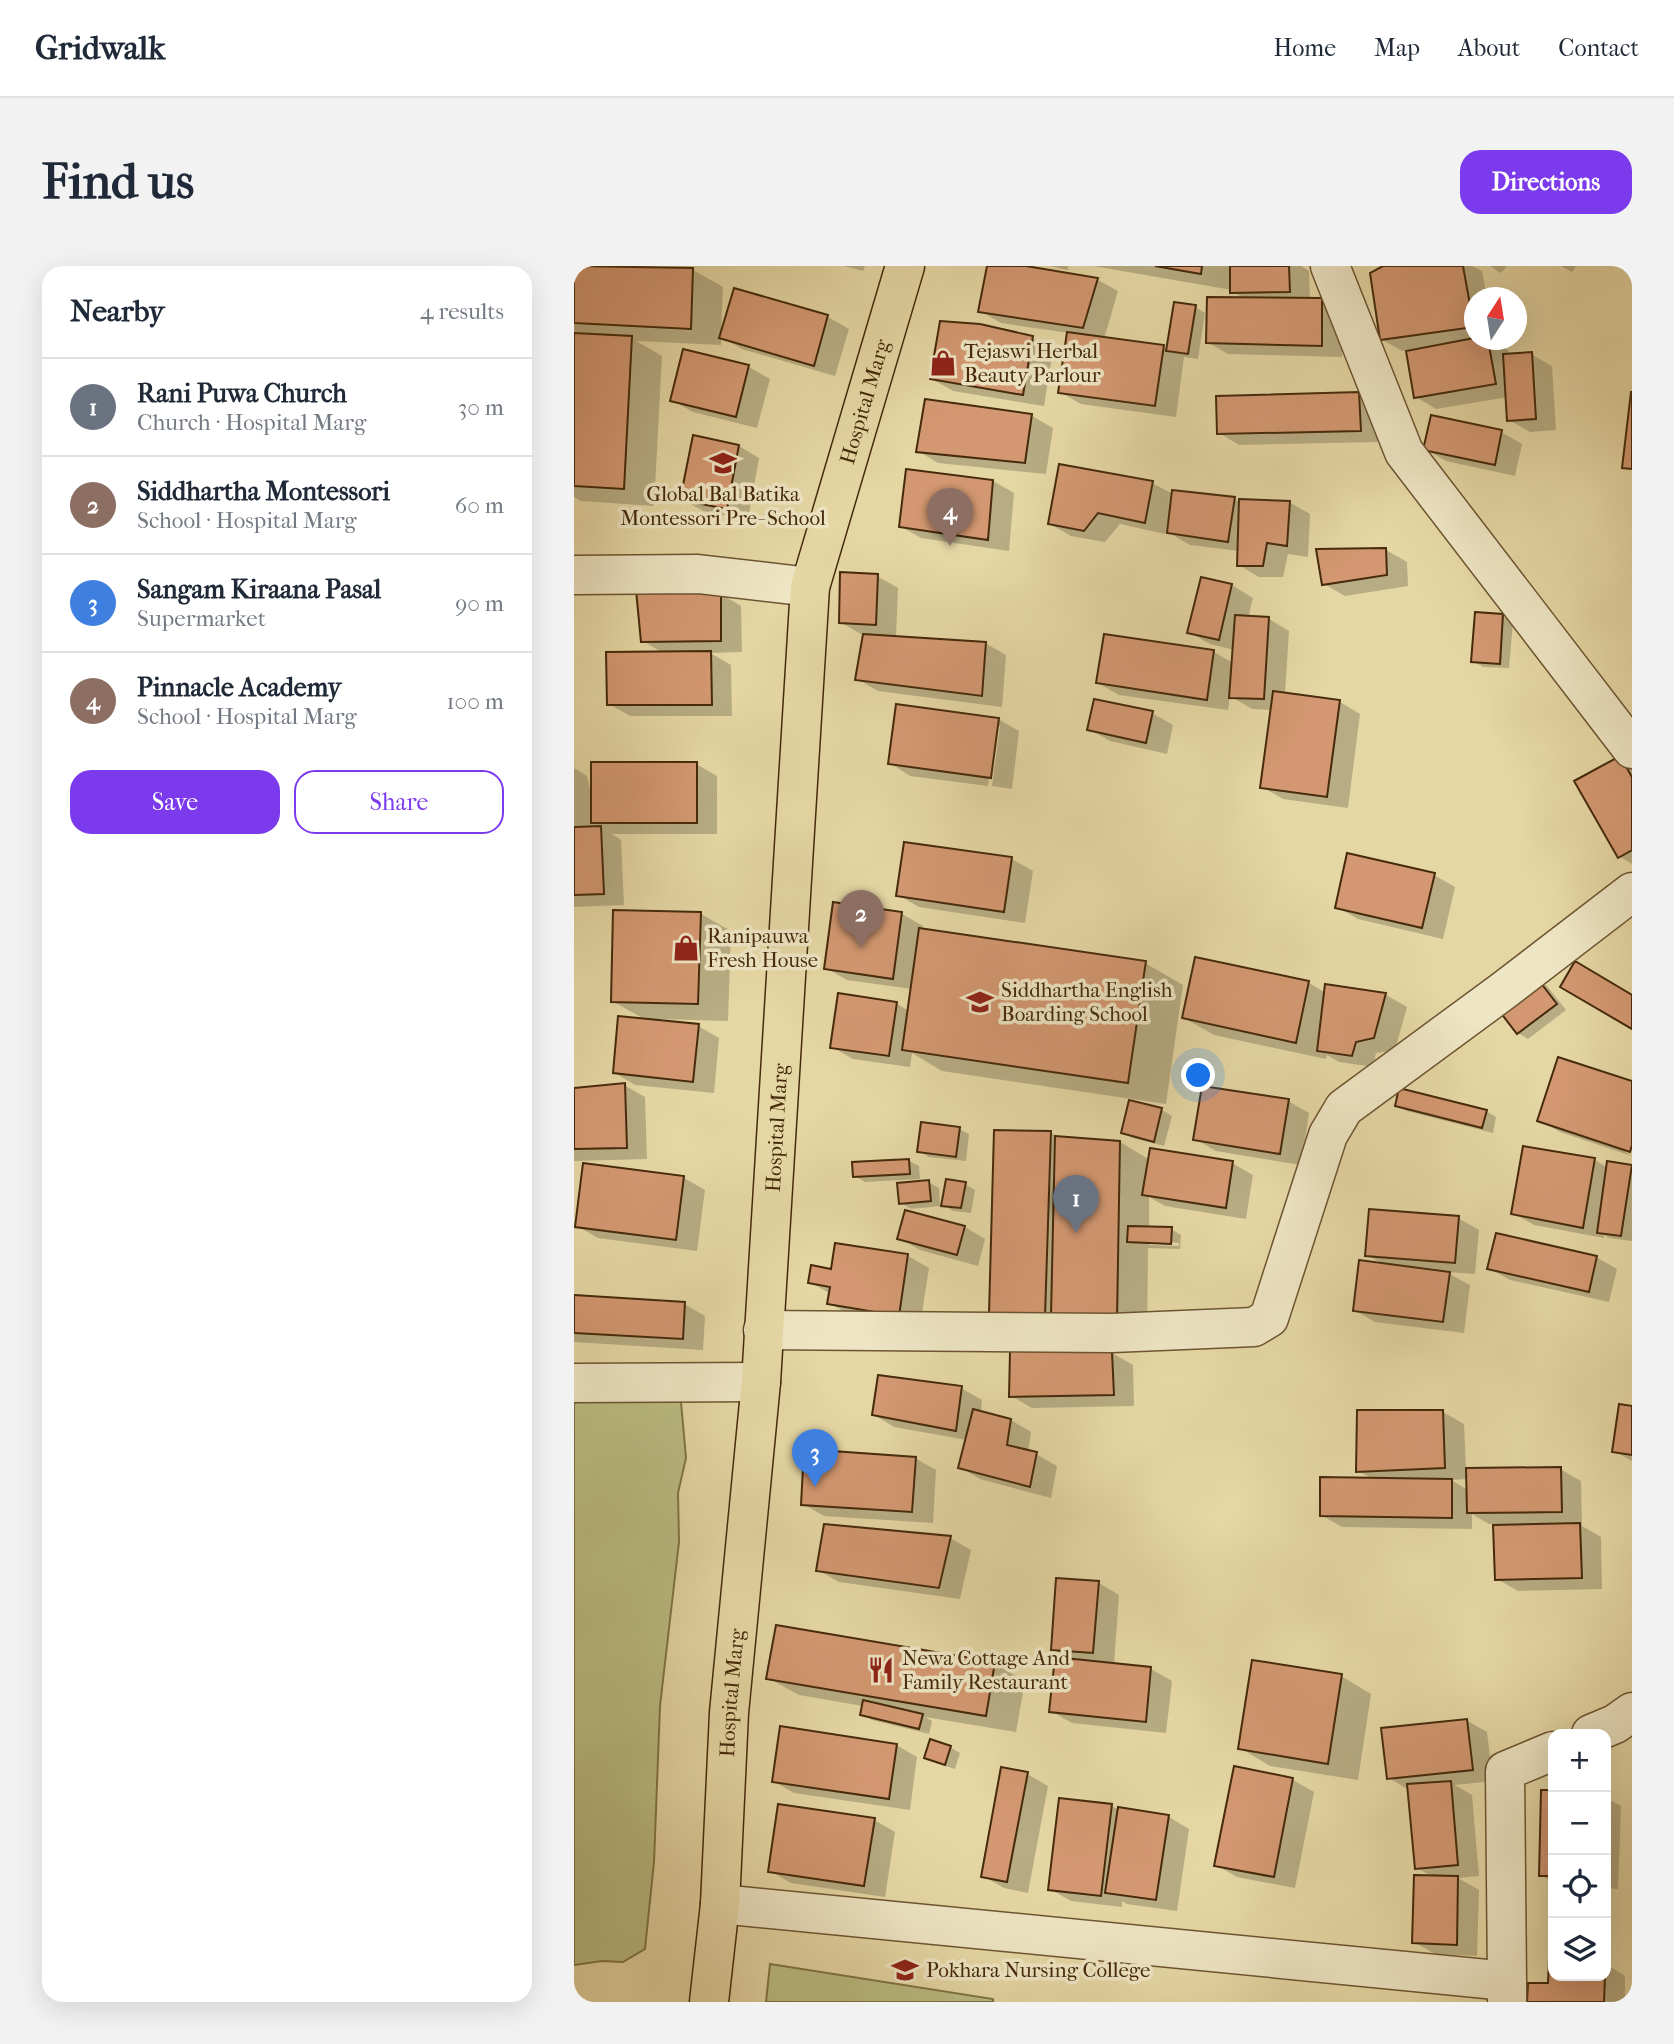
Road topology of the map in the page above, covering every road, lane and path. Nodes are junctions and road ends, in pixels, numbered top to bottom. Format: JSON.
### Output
{"nodes":[{"id":1,"x":905,"y":266,"type":"edge"},
{"id":2,"x":1330,"y":266,"type":"edge"},
{"id":3,"x":574,"y":575,"type":"edge"},
{"id":4,"x":810,"y":587,"type":"junction"},
{"id":5,"x":1632,"y":749,"type":"edge"},
{"id":6,"x":1632,"y":892,"type":"edge"},
{"id":7,"x":763,"y":1330,"type":"junction"},
{"id":8,"x":761,"y":1382,"type":"junction"},
{"id":9,"x":574,"y":1383,"type":"edge"},
{"id":10,"x":1632,"y":1712,"type":"edge"},
{"id":11,"x":1603,"y":1729,"type":"edge"},
{"id":12,"x":1548,"y":1753,"type":"edge"},
{"id":13,"x":720,"y":1904,"type":"junction"},
{"id":14,"x":1507,"y":1992,"type":"edge"},
{"id":15,"x":709,"y":2002,"type":"edge"}],
"edges":[{"from":1,"to":4,"type":"main road","name":"Hospital Marg"},
{"from":2,"to":5,"type":"street"},
{"from":3,"to":4,"type":"street"},
{"from":4,"to":7,"type":"main road","name":"Hospital Marg"},
{"from":6,"to":7,"type":"street"},
{"from":7,"to":8,"type":"main road","name":"Hospital Marg"},
{"from":8,"to":9,"type":"street"},
{"from":8,"to":13,"type":"main road","name":"Hospital Marg"},
{"from":10,"to":11,"type":"street"},
{"from":12,"to":14,"type":"street"},
{"from":13,"to":14,"type":"street"},
{"from":13,"to":15,"type":"main road","name":"Hospital Marg"}]}
